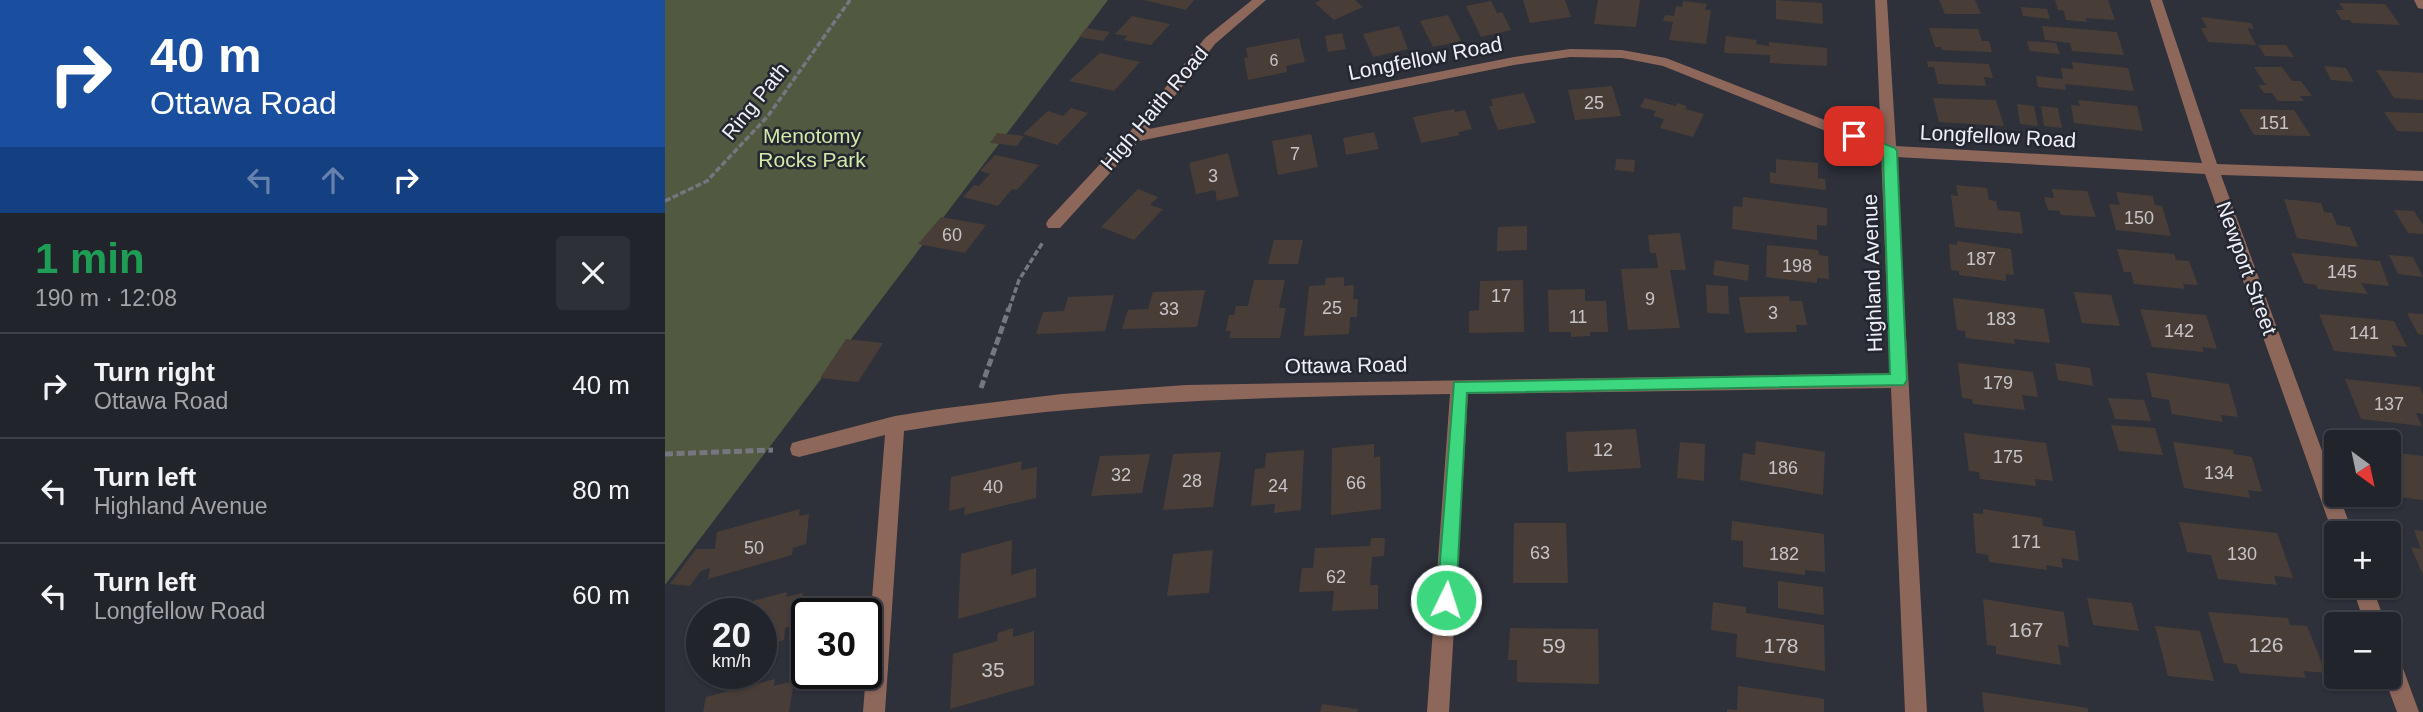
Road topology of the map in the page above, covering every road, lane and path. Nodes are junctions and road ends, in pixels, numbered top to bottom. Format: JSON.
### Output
{"nodes":[{"id":1,"x":850,"y":0,"type":"edge"},
{"id":2,"x":1260,"y":0,"type":"edge"},
{"id":3,"x":1881,"y":0,"type":"edge"},
{"id":4,"x":2156,"y":0,"type":"edge"},
{"id":5,"x":2420,"y":0,"type":"edge"},
{"id":6,"x":2423,"y":5,"type":"edge"},
{"id":7,"x":1134,"y":137,"type":"junction"},
{"id":8,"x":1890,"y":151,"type":"junction"},
{"id":9,"x":2211,"y":169,"type":"junction"},
{"id":10,"x":2423,"y":176,"type":"edge"},
{"id":11,"x":665,"y":201,"type":"edge"},
{"id":12,"x":1054,"y":224,"type":"joint"},
{"id":13,"x":1899,"y":380,"type":"junction"},
{"id":14,"x":1460,"y":386,"type":"junction"},
{"id":15,"x":972,"y":411,"type":"junction"},
{"id":16,"x":895,"y":425,"type":"junction"},
{"id":17,"x":799,"y":449,"type":"joint"},
{"id":18,"x":665,"y":454,"type":"edge"},
{"id":19,"x":2338,"y":521,"type":"edge"},
{"id":20,"x":2400,"y":689,"type":"edge"},
{"id":21,"x":874,"y":712,"type":"edge"},
{"id":22,"x":1438,"y":712,"type":"edge"},
{"id":23,"x":1916,"y":712,"type":"edge"},
{"id":24,"x":2408,"y":712,"type":"edge"}],
"edges":[{"from":1,"to":11,"type":"path","name":"Ring Path"},
{"from":2,"to":7,"type":"street","name":"High Haith Road"},
{"from":3,"to":8,"type":"street","name":"Highland Avenue"},
{"from":4,"to":9,"type":"street","name":"Newport Street"},
{"from":5,"to":6,"type":"street"},
{"from":7,"to":8,"type":"street","name":"Longfellow Road"},
{"from":7,"to":12,"type":"street","name":"High Haith Road"},
{"from":8,"to":9,"type":"street","name":"Longfellow Road"},
{"from":8,"to":13,"type":"street","name":"Highland Avenue"},
{"from":9,"to":10,"type":"street","name":"Longfellow Road"},
{"from":9,"to":19,"type":"street","name":"Newport Street"},
{"from":12,"to":15,"type":"path"},
{"from":13,"to":14,"type":"street","name":"Ottawa Road"},
{"from":13,"to":23,"type":"street","name":"Highland Avenue"},
{"from":14,"to":15,"type":"street","name":"Ottawa Road"},
{"from":14,"to":22,"type":"street"},
{"from":15,"to":16,"type":"street","name":"Ottawa Road"},
{"from":16,"to":17,"type":"street","name":"Ottawa Road"},
{"from":16,"to":21,"type":"street"},
{"from":17,"to":18,"type":"path"},
{"from":20,"to":24,"type":"street"}]}
